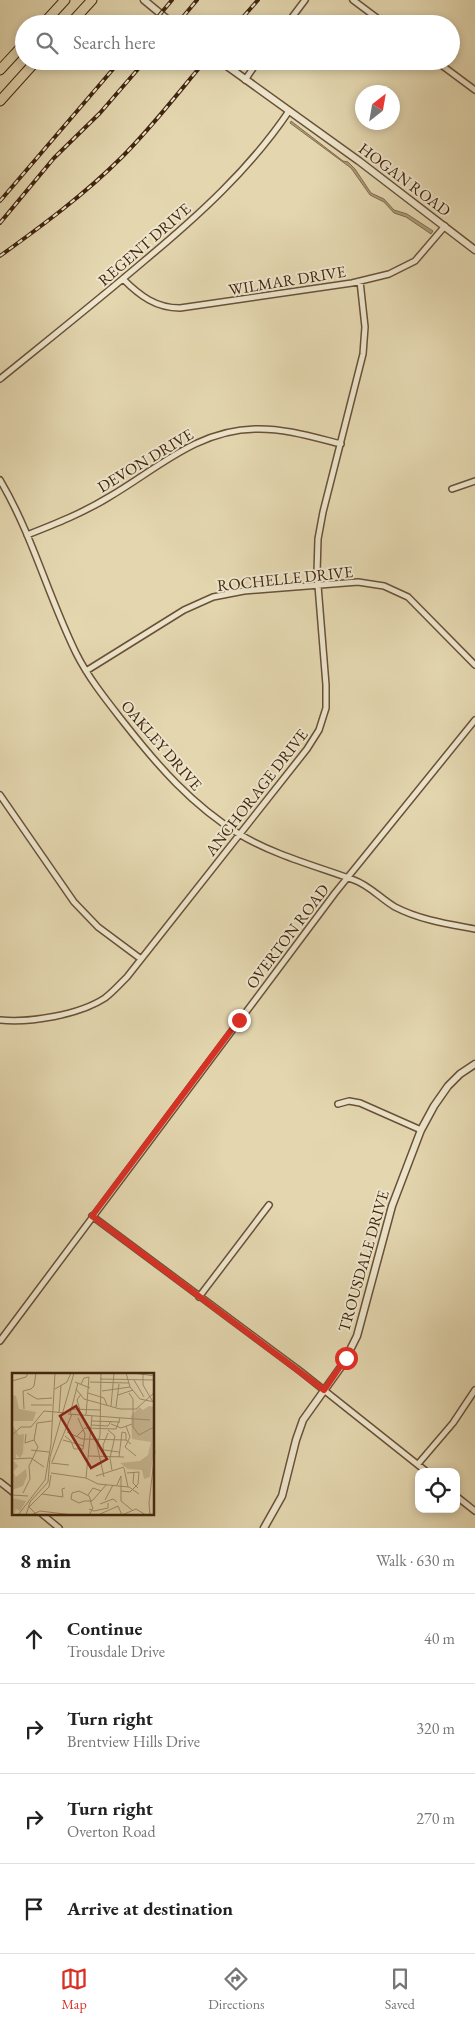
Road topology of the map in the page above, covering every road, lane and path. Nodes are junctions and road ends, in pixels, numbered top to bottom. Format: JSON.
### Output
{"nodes":[{"id":1,"x":65,"y":0,"type":"edge"},
{"id":2,"x":92,"y":0,"type":"edge"},
{"id":3,"x":144,"y":0,"type":"edge"},
{"id":4,"x":305,"y":0,"type":"edge"},
{"id":5,"x":353,"y":0,"type":"edge"},
{"id":6,"x":51,"y":15,"type":"edge"},
{"id":7,"x":78,"y":15,"type":"edge"},
{"id":8,"x":162,"y":15,"type":"edge"},
{"id":9,"x":293,"y":15,"type":"edge"},
{"id":10,"x":373,"y":15,"type":"edge"},
{"id":11,"x":15,"y":54,"type":"edge"},
{"id":12,"x":0,"y":70,"type":"edge"},
{"id":13,"x":28,"y":70,"type":"edge"},
{"id":14,"x":232,"y":70,"type":"edge"},
{"id":15,"x":252,"y":70,"type":"edge"},
{"id":16,"x":448,"y":70,"type":"edge"},
{"id":17,"x":245,"y":80,"type":"junction"},
{"id":18,"x":475,"y":90,"type":"edge"},
{"id":19,"x":0,"y":101,"type":"edge"},
{"id":20,"x":288,"y":111,"type":"junction"},
{"id":21,"x":445,"y":226,"type":"junction"},
{"id":22,"x":475,"y":250,"type":"edge"},
{"id":23,"x":123,"y":279,"type":"junction"},
{"id":24,"x":360,"y":281,"type":"junction"},
{"id":25,"x":0,"y":379,"type":"edge"},
{"id":26,"x":341,"y":444,"type":"junction"},
{"id":27,"x":0,"y":480,"type":"edge"},
{"id":28,"x":475,"y":481,"type":"edge"},
{"id":29,"x":452,"y":489,"type":"dead end"},
{"id":30,"x":27,"y":535,"type":"junction"},
{"id":31,"x":318,"y":586,"type":"junction"},
{"id":32,"x":475,"y":665,"type":"edge"},
{"id":33,"x":86,"y":671,"type":"junction"},
{"id":34,"x":475,"y":720,"type":"edge"},
{"id":35,"x":0,"y":794,"type":"edge"},
{"id":36,"x":240,"y":834,"type":"junction"},
{"id":37,"x":348,"y":878,"type":"junction"},
{"id":38,"x":475,"y":929,"type":"edge"},
{"id":39,"x":141,"y":959,"type":"junction"},
{"id":40,"x":0,"y":1020,"type":"edge"},
{"id":41,"x":475,"y":1064,"type":"edge"},
{"id":42,"x":338,"y":1104,"type":"dead end"},
{"id":43,"x":422,"y":1130,"type":"junction"},
{"id":44,"x":269,"y":1205,"type":"dead end"},
{"id":45,"x":92,"y":1216,"type":"junction"},
{"id":46,"x":199,"y":1297,"type":"junction"},
{"id":47,"x":0,"y":1341,"type":"edge"},
{"id":48,"x":324,"y":1390,"type":"junction"},
{"id":49,"x":475,"y":1390,"type":"edge"},
{"id":50,"x":418,"y":1464,"type":"junction"},
{"id":51,"x":422,"y":1468,"type":"edge"},
{"id":52,"x":0,"y":1482,"type":"edge"},
{"id":53,"x":12,"y":1491,"type":"edge"},
{"id":54,"x":460,"y":1499,"type":"edge"},
{"id":55,"x":475,"y":1511,"type":"edge"},
{"id":56,"x":44,"y":1516,"type":"edge"},
{"id":57,"x":59,"y":1528,"type":"edge"},
{"id":58,"x":264,"y":1528,"type":"edge"}],
"edges":[{"from":1,"to":6,"type":"highway"},
{"from":2,"to":7,"type":"highway"},
{"from":3,"to":8,"type":"street"},
{"from":4,"to":9,"type":"street"},
{"from":5,"to":10,"type":"street"},
{"from":11,"to":12,"type":"highway"},
{"from":13,"to":19,"type":"highway"},
{"from":14,"to":17,"type":"street","name":"HOGAN ROAD"},
{"from":15,"to":17,"type":"street"},
{"from":16,"to":18,"type":"street"},
{"from":17,"to":20,"type":"street","name":"HOGAN ROAD"},
{"from":20,"to":21,"type":"street","name":"HOGAN ROAD"},
{"from":20,"to":23,"type":"street","name":"REGENT DRIVE"},
{"from":21,"to":22,"type":"street","name":"HOGAN ROAD"},
{"from":21,"to":24,"type":"street","name":"WILMAR DRIVE"},
{"from":23,"to":24,"type":"street","name":"WILMAR DRIVE"},
{"from":23,"to":25,"type":"street","name":"REGENT DRIVE"},
{"from":24,"to":26,"type":"street","name":"ANCHORAGE DRIVE"},
{"from":26,"to":30,"type":"street","name":"DEVON DRIVE"},
{"from":26,"to":31,"type":"street","name":"ANCHORAGE DRIVE"},
{"from":27,"to":30,"type":"street","name":"OAKLEY DRIVE"},
{"from":28,"to":29,"type":"street"},
{"from":30,"to":33,"type":"street","name":"OAKLEY DRIVE"},
{"from":31,"to":32,"type":"street","name":"ROCHELLE DRIVE"},
{"from":31,"to":33,"type":"street","name":"ROCHELLE DRIVE"},
{"from":31,"to":36,"type":"street","name":"ANCHORAGE DRIVE"},
{"from":33,"to":36,"type":"street","name":"OAKLEY DRIVE"},
{"from":34,"to":37,"type":"street","name":"OVERTON ROAD"},
{"from":35,"to":39,"type":"street"},
{"from":36,"to":37,"type":"street","name":"OAKLEY DRIVE"},
{"from":36,"to":39,"type":"street","name":"ANCHORAGE DRIVE"},
{"from":37,"to":38,"type":"street","name":"OAKLEY DRIVE"},
{"from":37,"to":45,"type":"street","name":"OVERTON ROAD"},
{"from":39,"to":40,"type":"street","name":"ANCHORAGE DRIVE"},
{"from":41,"to":43,"type":"street","name":"TROUSDALE DRIVE"},
{"from":42,"to":43,"type":"street"},
{"from":43,"to":48,"type":"street","name":"TROUSDALE DRIVE"},
{"from":44,"to":46,"type":"street"},
{"from":45,"to":46,"type":"street"},
{"from":45,"to":47,"type":"street","name":"OVERTON ROAD"},
{"from":46,"to":48,"type":"street"},
{"from":48,"to":50,"type":"street"},
{"from":48,"to":58,"type":"street","name":"TROUSDALE DRIVE"},
{"from":49,"to":50,"type":"street"},
{"from":50,"to":51,"type":"street"},
{"from":52,"to":53,"type":"street"},
{"from":54,"to":55,"type":"street"},
{"from":56,"to":57,"type":"street"}]}
